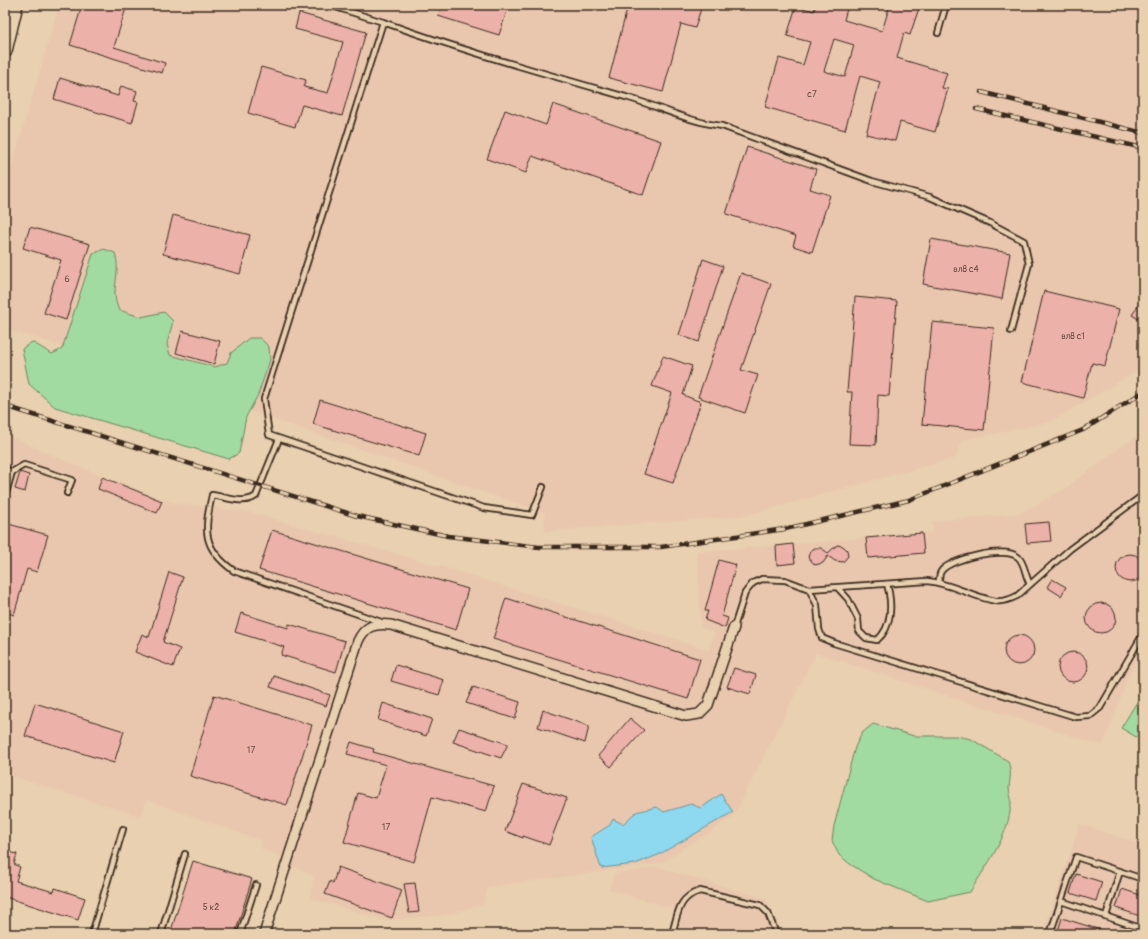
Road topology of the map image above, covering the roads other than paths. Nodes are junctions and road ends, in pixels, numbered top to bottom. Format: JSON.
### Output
{"nodes":[{"id":1,"x":16,"y":5,"type":"edge"},
{"id":2,"x":329,"y":5,"type":"edge"},
{"id":3,"x":946,"y":5,"type":"edge"},
{"id":4,"x":383,"y":22,"type":"junction"},
{"id":5,"x":938,"y":32,"type":"dead end"},
{"id":6,"x":5,"y":51,"type":"edge"},
{"id":7,"x":1011,"y":331,"type":"dead end"},
{"id":8,"x":279,"y":439,"type":"junction"},
{"id":9,"x":5,"y":470,"type":"edge"},
{"id":10,"x":12,"y":472,"type":"junction"},
{"id":11,"x":543,"y":487,"type":"dead end"},
{"id":12,"x":67,"y":493,"type":"dead end"},
{"id":13,"x":1143,"y":495,"type":"edge"},
{"id":14,"x":5,"y":497,"type":"edge"},
{"id":15,"x":939,"y":582,"type":"junction"},
{"id":16,"x":887,"y":584,"type":"junction"},
{"id":17,"x":1030,"y":584,"type":"junction"},
{"id":18,"x":838,"y":588,"type":"junction"},
{"id":19,"x":809,"y":589,"type":"junction"},
{"id":20,"x":391,"y":625,"type":"junction"},
{"id":21,"x":734,"y":627,"type":"joint"},
{"id":22,"x":1143,"y":634,"type":"edge"},
{"id":23,"x":123,"y":829,"type":"dead end"},
{"id":24,"x":185,"y":854,"type":"dead end"},
{"id":25,"x":1120,"y":872,"type":"junction"},
{"id":26,"x":1143,"y":879,"type":"edge"},
{"id":27,"x":256,"y":885,"type":"dead end"},
{"id":28,"x":1061,"y":901,"type":"junction"},
{"id":29,"x":1106,"y":916,"type":"junction"},
{"id":30,"x":1143,"y":929,"type":"edge"},
{"id":31,"x":92,"y":934,"type":"edge"},
{"id":32,"x":161,"y":934,"type":"edge"},
{"id":33,"x":240,"y":934,"type":"edge"},
{"id":34,"x":264,"y":934,"type":"edge"},
{"id":35,"x":672,"y":934,"type":"edge"},
{"id":36,"x":776,"y":934,"type":"edge"},
{"id":37,"x":1050,"y":934,"type":"edge"}],
"edges":[{"from":1,"to":6,"type":"main road"},
{"from":2,"to":4,"type":"lane"},
{"from":3,"to":5,"type":"lane"},
{"from":4,"to":7,"type":"lane"},
{"from":4,"to":8,"type":"lane"},
{"from":8,"to":11,"type":"lane"},
{"from":8,"to":20,"type":"lane"},
{"from":9,"to":10,"type":"lane"},
{"from":10,"to":12,"type":"lane"},
{"from":10,"to":14,"type":"lane"},
{"from":13,"to":17,"type":"lane"},
{"from":15,"to":16,"type":"lane"},
{"from":15,"to":17,"type":"lane"},
{"from":15,"to":17,"type":"lane"},
{"from":16,"to":18,"type":"lane"},
{"from":16,"to":18,"type":"lane"},
{"from":18,"to":19,"type":"lane"},
{"from":19,"to":21,"type":"lane"},
{"from":19,"to":22,"type":"lane"},
{"from":20,"to":21,"type":"street"},
{"from":20,"to":34,"type":"street"},
{"from":23,"to":31,"type":"lane"},
{"from":24,"to":32,"type":"lane"},
{"from":25,"to":26,"type":"lane"},
{"from":25,"to":28,"type":"lane"},
{"from":25,"to":29,"type":"lane"},
{"from":27,"to":33,"type":"lane"},
{"from":28,"to":29,"type":"lane"},
{"from":28,"to":37,"type":"lane"},
{"from":29,"to":30,"type":"lane"},
{"from":35,"to":36,"type":"lane"}]}
